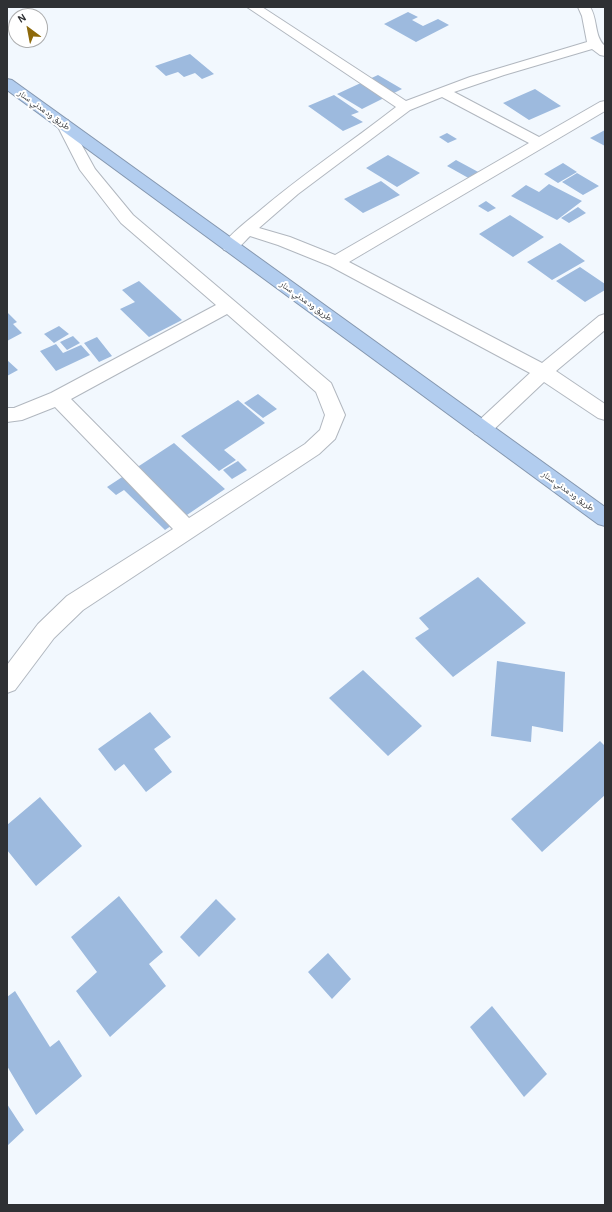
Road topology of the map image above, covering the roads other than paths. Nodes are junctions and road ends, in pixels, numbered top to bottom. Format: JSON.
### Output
{"nodes":[{"id":1,"x":253,"y":7,"type":"edge"},
{"id":2,"x":584,"y":7,"type":"edge"},
{"id":3,"x":605,"y":16,"type":"edge"},
{"id":4,"x":592,"y":23,"type":"junction"},
{"id":5,"x":600,"y":48,"type":"edge"},
{"id":6,"x":7,"y":83,"type":"edge"},
{"id":7,"x":444,"y":92,"type":"junction"},
{"id":8,"x":605,"y":105,"type":"edge"},
{"id":9,"x":406,"y":107,"type":"junction"},
{"id":10,"x":63,"y":123,"type":"junction"},
{"id":11,"x":539,"y":143,"type":"junction"},
{"id":12,"x":246,"y":229,"type":"junction"},
{"id":13,"x":230,"y":246,"type":"junction"},
{"id":14,"x":336,"y":262,"type":"junction"},
{"id":15,"x":228,"y":306,"type":"junction"},
{"id":16,"x":605,"y":320,"type":"edge"},
{"id":17,"x":543,"y":372,"type":"junction"},
{"id":18,"x":58,"y":398,"type":"junction"},
{"id":19,"x":10,"y":412,"type":"edge"},
{"id":20,"x":605,"y":413,"type":"edge"},
{"id":21,"x":482,"y":429,"type":"junction"},
{"id":22,"x":605,"y":518,"type":"edge"},
{"id":23,"x":187,"y":530,"type":"junction"},
{"id":24,"x":7,"y":682,"type":"edge"}],
"edges":[{"from":1,"to":9,"type":"street"},
{"from":2,"to":4,"type":"street"},
{"from":3,"to":4,"type":"street"},
{"from":4,"to":5,"type":"street"},
{"from":5,"to":7,"type":"street"},
{"from":6,"to":10,"type":"highway","name":"طريق ود مدني سنار"},
{"from":7,"to":9,"type":"street"},
{"from":7,"to":11,"type":"street"},
{"from":8,"to":11,"type":"street"},
{"from":9,"to":12,"type":"street"},
{"from":10,"to":13,"type":"highway","name":"طريق ود مدني سنار"},
{"from":10,"to":15,"type":"street"},
{"from":11,"to":14,"type":"street"},
{"from":12,"to":13,"type":"street"},
{"from":12,"to":14,"type":"street"},
{"from":13,"to":21,"type":"highway","name":"طريق ود مدني سنار"},
{"from":14,"to":17,"type":"street"},
{"from":15,"to":18,"type":"street"},
{"from":15,"to":23,"type":"street"},
{"from":16,"to":17,"type":"street"},
{"from":17,"to":20,"type":"street"},
{"from":17,"to":21,"type":"street"},
{"from":18,"to":19,"type":"street"},
{"from":18,"to":23,"type":"street"},
{"from":21,"to":22,"type":"highway","name":"طريق ود مدني سنار"},
{"from":23,"to":24,"type":"street"}]}
